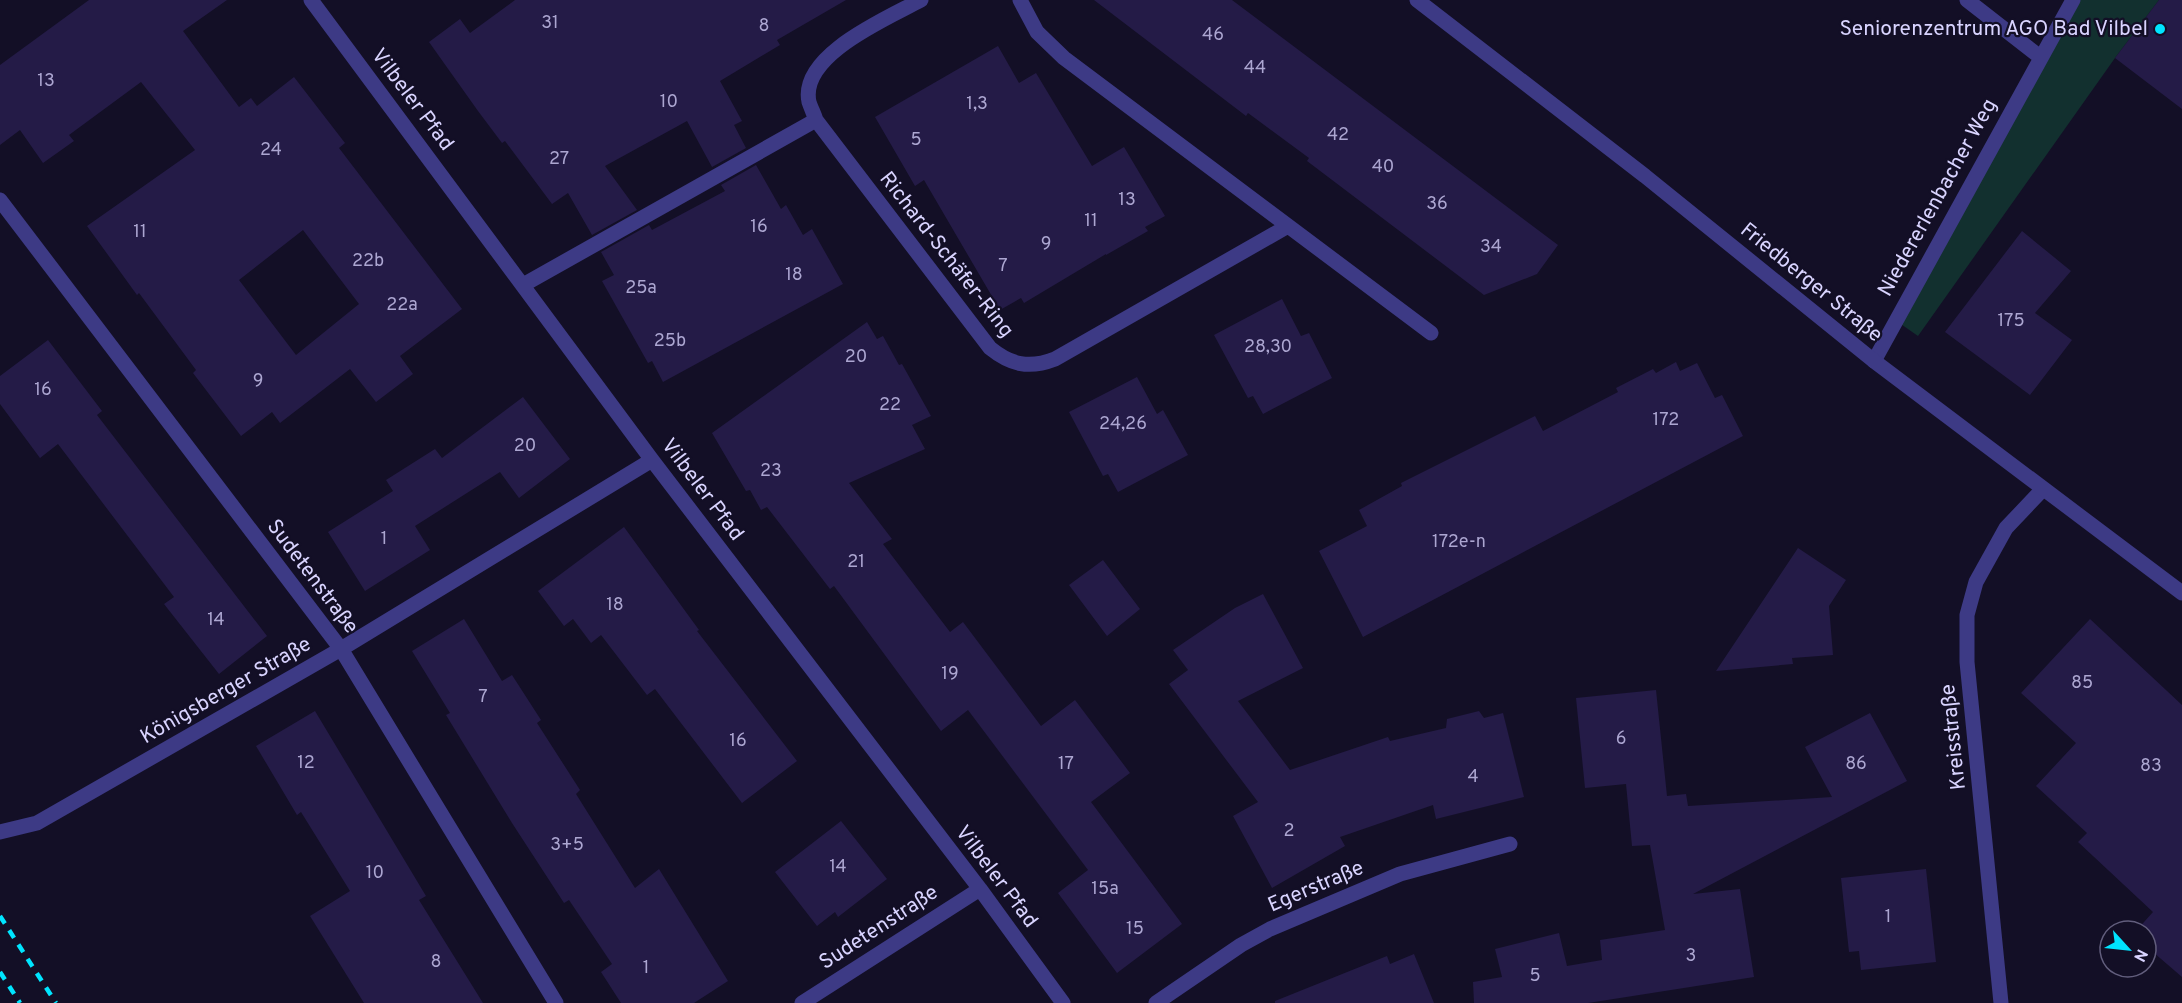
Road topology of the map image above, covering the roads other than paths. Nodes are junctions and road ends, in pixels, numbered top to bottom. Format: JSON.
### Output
{"nodes":[{"id":1,"x":311,"y":0,"type":"edge"},
{"id":2,"x":921,"y":0,"type":"edge"},
{"id":3,"x":1020,"y":0,"type":"edge"},
{"id":4,"x":1417,"y":0,"type":"edge"},
{"id":5,"x":1967,"y":0,"type":"edge"},
{"id":6,"x":2073,"y":0,"type":"edge"},
{"id":7,"x":2040,"y":57,"type":"junction"},
{"id":8,"x":816,"y":120,"type":"junction"},
{"id":9,"x":0,"y":200,"type":"edge"},
{"id":10,"x":1287,"y":226,"type":"junction"},
{"id":11,"x":523,"y":285,"type":"junction"},
{"id":12,"x":1431,"y":333,"type":"dead end"},
{"id":13,"x":1874,"y":361,"type":"junction"},
{"id":14,"x":652,"y":460,"type":"junction"},
{"id":15,"x":2043,"y":489,"type":"junction"},
{"id":16,"x":2182,"y":593,"type":"edge"},
{"id":17,"x":341,"y":650,"type":"junction"},
{"id":18,"x":0,"y":832,"type":"edge"},
{"id":19,"x":1510,"y":844,"type":"dead end"},
{"id":20,"x":980,"y":889,"type":"junction"},
{"id":21,"x":556,"y":1003,"type":"edge"},
{"id":22,"x":802,"y":1003,"type":"edge"},
{"id":23,"x":1063,"y":1003,"type":"edge"},
{"id":24,"x":1156,"y":1003,"type":"edge"},
{"id":25,"x":2001,"y":1003,"type":"edge"}],
"edges":[{"from":1,"to":11,"type":"street","name":"Vilbeler Pfad"},
{"from":2,"to":8,"type":"street","name":"Richard-Schäfer-Ring"},
{"from":3,"to":10,"type":"street"},
{"from":4,"to":13,"type":"street","name":"Friedberger Straße"},
{"from":5,"to":7,"type":"street"},
{"from":6,"to":7,"type":"street","name":"Niedererlenbacher Weg"},
{"from":7,"to":13,"type":"street","name":"Niedererlenbacher Weg"},
{"from":8,"to":10,"type":"street","name":"Richard-Schäfer-Ring"},
{"from":8,"to":11,"type":"street"},
{"from":9,"to":17,"type":"street","name":"Sudetenstraße"},
{"from":10,"to":12,"type":"street"},
{"from":11,"to":14,"type":"street","name":"Vilbeler Pfad"},
{"from":13,"to":15,"type":"street","name":"Friedberger Straße"},
{"from":14,"to":17,"type":"street","name":"Königsberger Straße"},
{"from":14,"to":20,"type":"street","name":"Vilbeler Pfad"},
{"from":15,"to":16,"type":"street","name":"Friedberger Straße"},
{"from":15,"to":25,"type":"street","name":"Kreisstraße"},
{"from":17,"to":18,"type":"street","name":"Königsberger Straße"},
{"from":17,"to":21,"type":"street","name":"Sudetenstraße"},
{"from":19,"to":24,"type":"street","name":"Egerstraße"},
{"from":20,"to":22,"type":"street","name":"Sudetenstraße"},
{"from":20,"to":23,"type":"street","name":"Vilbeler Pfad"}]}
